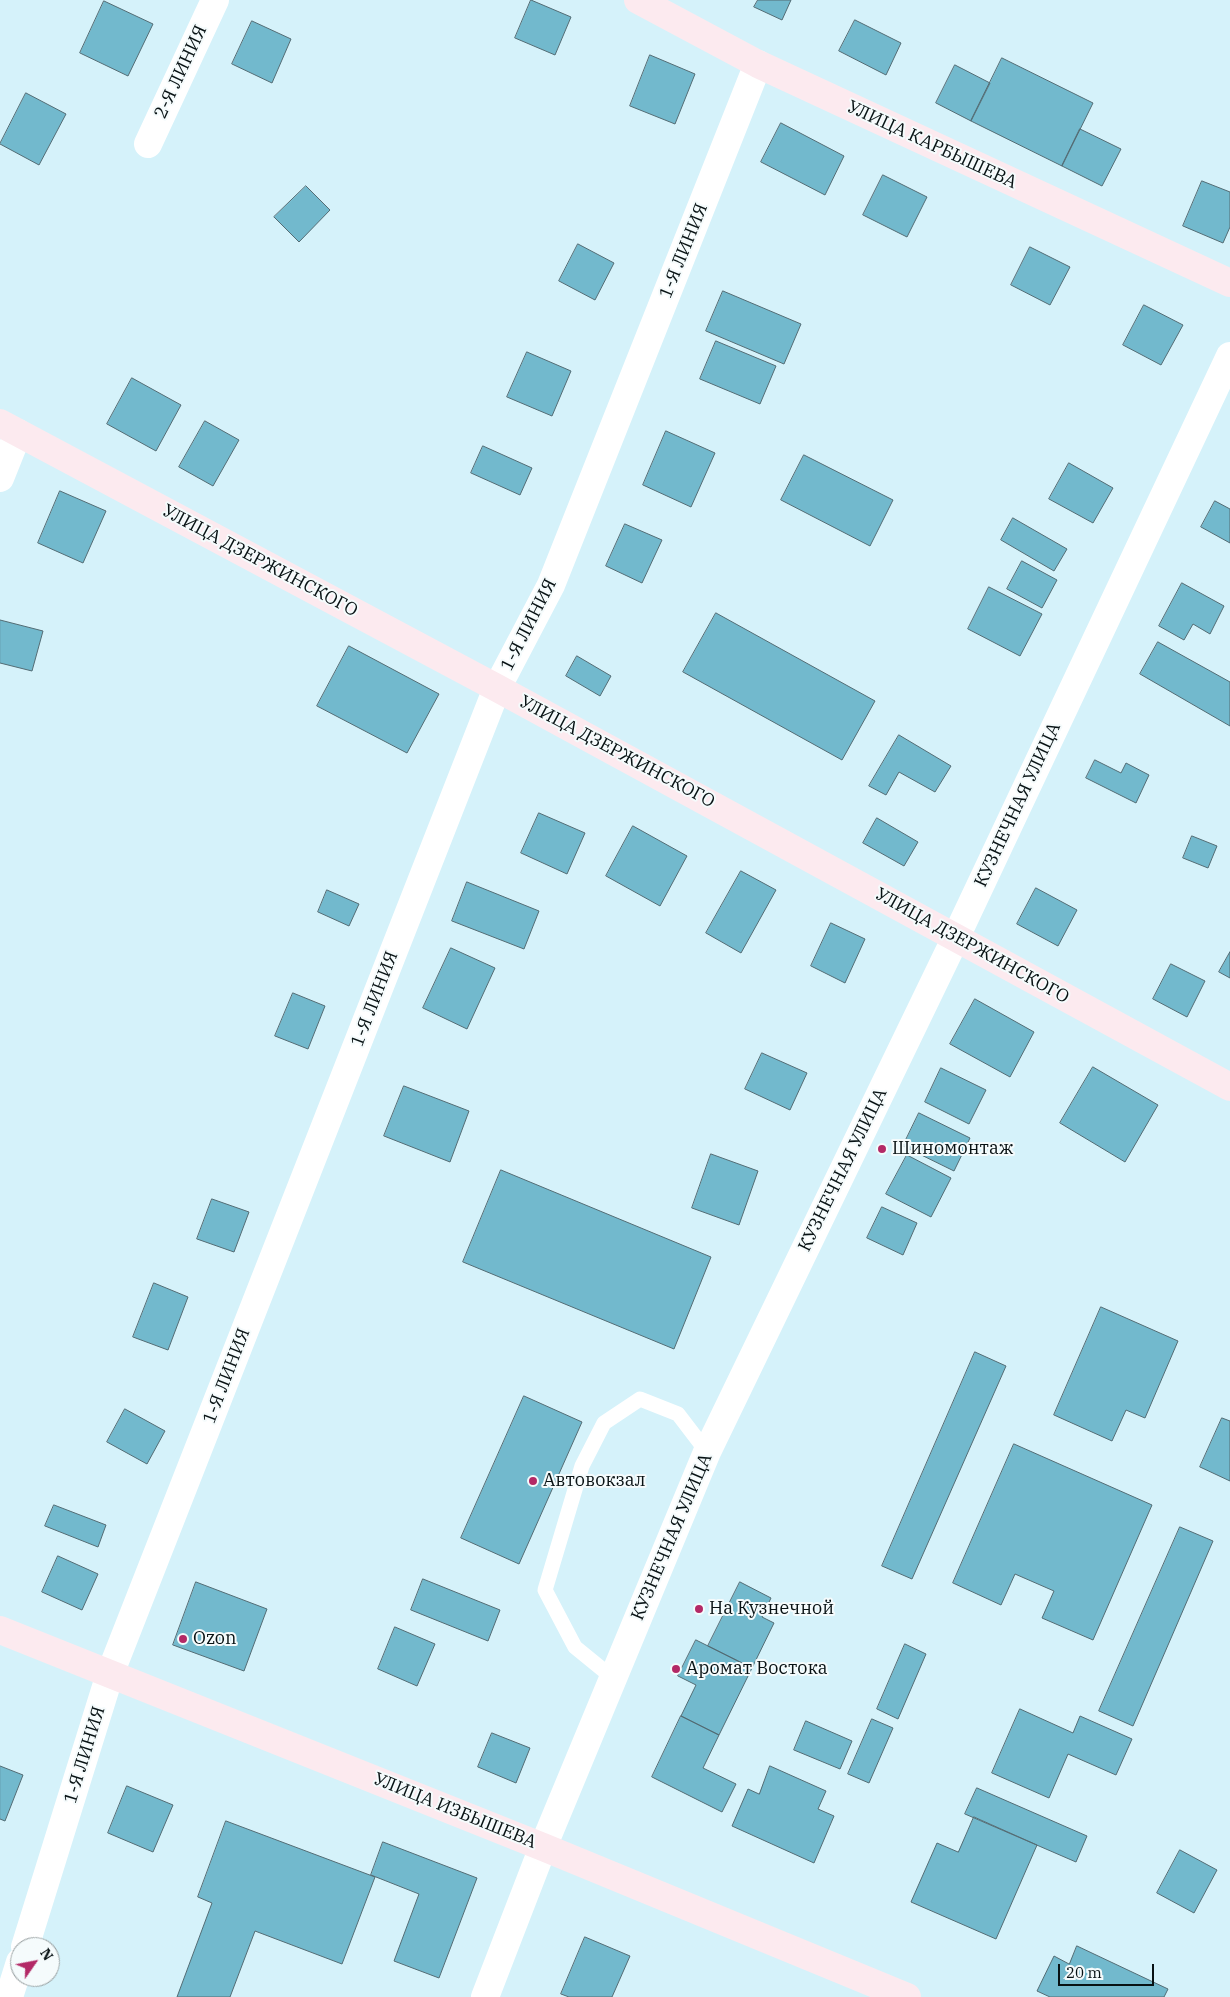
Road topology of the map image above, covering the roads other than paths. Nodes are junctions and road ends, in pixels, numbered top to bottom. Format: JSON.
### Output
{"nodes":[{"id":1,"x":214,"y":0,"type":"edge"},
{"id":2,"x":638,"y":0,"type":"edge"},
{"id":3,"x":758,"y":64,"type":"junction"},
{"id":4,"x":148,"y":144,"type":"dead end"},
{"id":5,"x":1230,"y":283,"type":"edge"},
{"id":6,"x":1230,"y":356,"type":"edge"},
{"id":7,"x":9,"y":428,"type":"edge"},
{"id":8,"x":0,"y":478,"type":"edge"},
{"id":9,"x":497,"y":688,"type":"junction"},
{"id":10,"x":956,"y":937,"type":"junction"},
{"id":11,"x":1230,"y":1087,"type":"edge"},
{"id":12,"x":707,"y":1452,"type":"junction"},
{"id":13,"x":0,"y":1630,"type":"edge"},
{"id":14,"x":110,"y":1674,"type":"junction"},
{"id":15,"x":613,"y":1678,"type":"junction"},
{"id":16,"x":543,"y":1847,"type":"junction"},
{"id":17,"x":28,"y":1937,"type":"edge"},
{"id":18,"x":485,"y":1997,"type":"edge"},
{"id":19,"x":908,"y":1997,"type":"edge"}],
"edges":[{"from":1,"to":4,"type":"street","name":"2-Я ЛИНИЯ"},
{"from":2,"to":3,"type":"street","name":"УЛИЦА КАРБЫШЕВА"},
{"from":3,"to":5,"type":"street","name":"УЛИЦА КАРБЫШЕВА"},
{"from":3,"to":9,"type":"street","name":"1-Я ЛИНИЯ"},
{"from":6,"to":10,"type":"street","name":"КУЗНЕЧНАЯ УЛИЦА"},
{"from":7,"to":8,"type":"street"},
{"from":7,"to":9,"type":"street","name":"УЛИЦА ДЗЕРЖИНСКОГО"},
{"from":9,"to":10,"type":"street","name":"УЛИЦА ДЗЕРЖИНСКОГО"},
{"from":9,"to":14,"type":"street","name":"1-Я ЛИНИЯ"},
{"from":10,"to":11,"type":"street","name":"УЛИЦА ДЗЕРЖИНСКОГО"},
{"from":10,"to":12,"type":"street","name":"КУЗНЕЧНАЯ УЛИЦА"},
{"from":12,"to":15,"type":"street","name":"КУЗНЕЧНАЯ УЛИЦА"},
{"from":12,"to":15,"type":"lane"},
{"from":13,"to":14,"type":"street","name":"УЛИЦА ИЗБЫШЕВА"},
{"from":14,"to":16,"type":"street","name":"УЛИЦА ИЗБЫШЕВА"},
{"from":14,"to":17,"type":"street","name":"1-Я ЛИНИЯ"},
{"from":15,"to":16,"type":"street","name":"КУЗНЕЧНАЯ УЛИЦА"},
{"from":16,"to":18,"type":"street","name":"КУЗНЕЧНАЯ УЛИЦА"},
{"from":16,"to":19,"type":"street","name":"УЛИЦА ИЗБЫШЕВА"}]}
